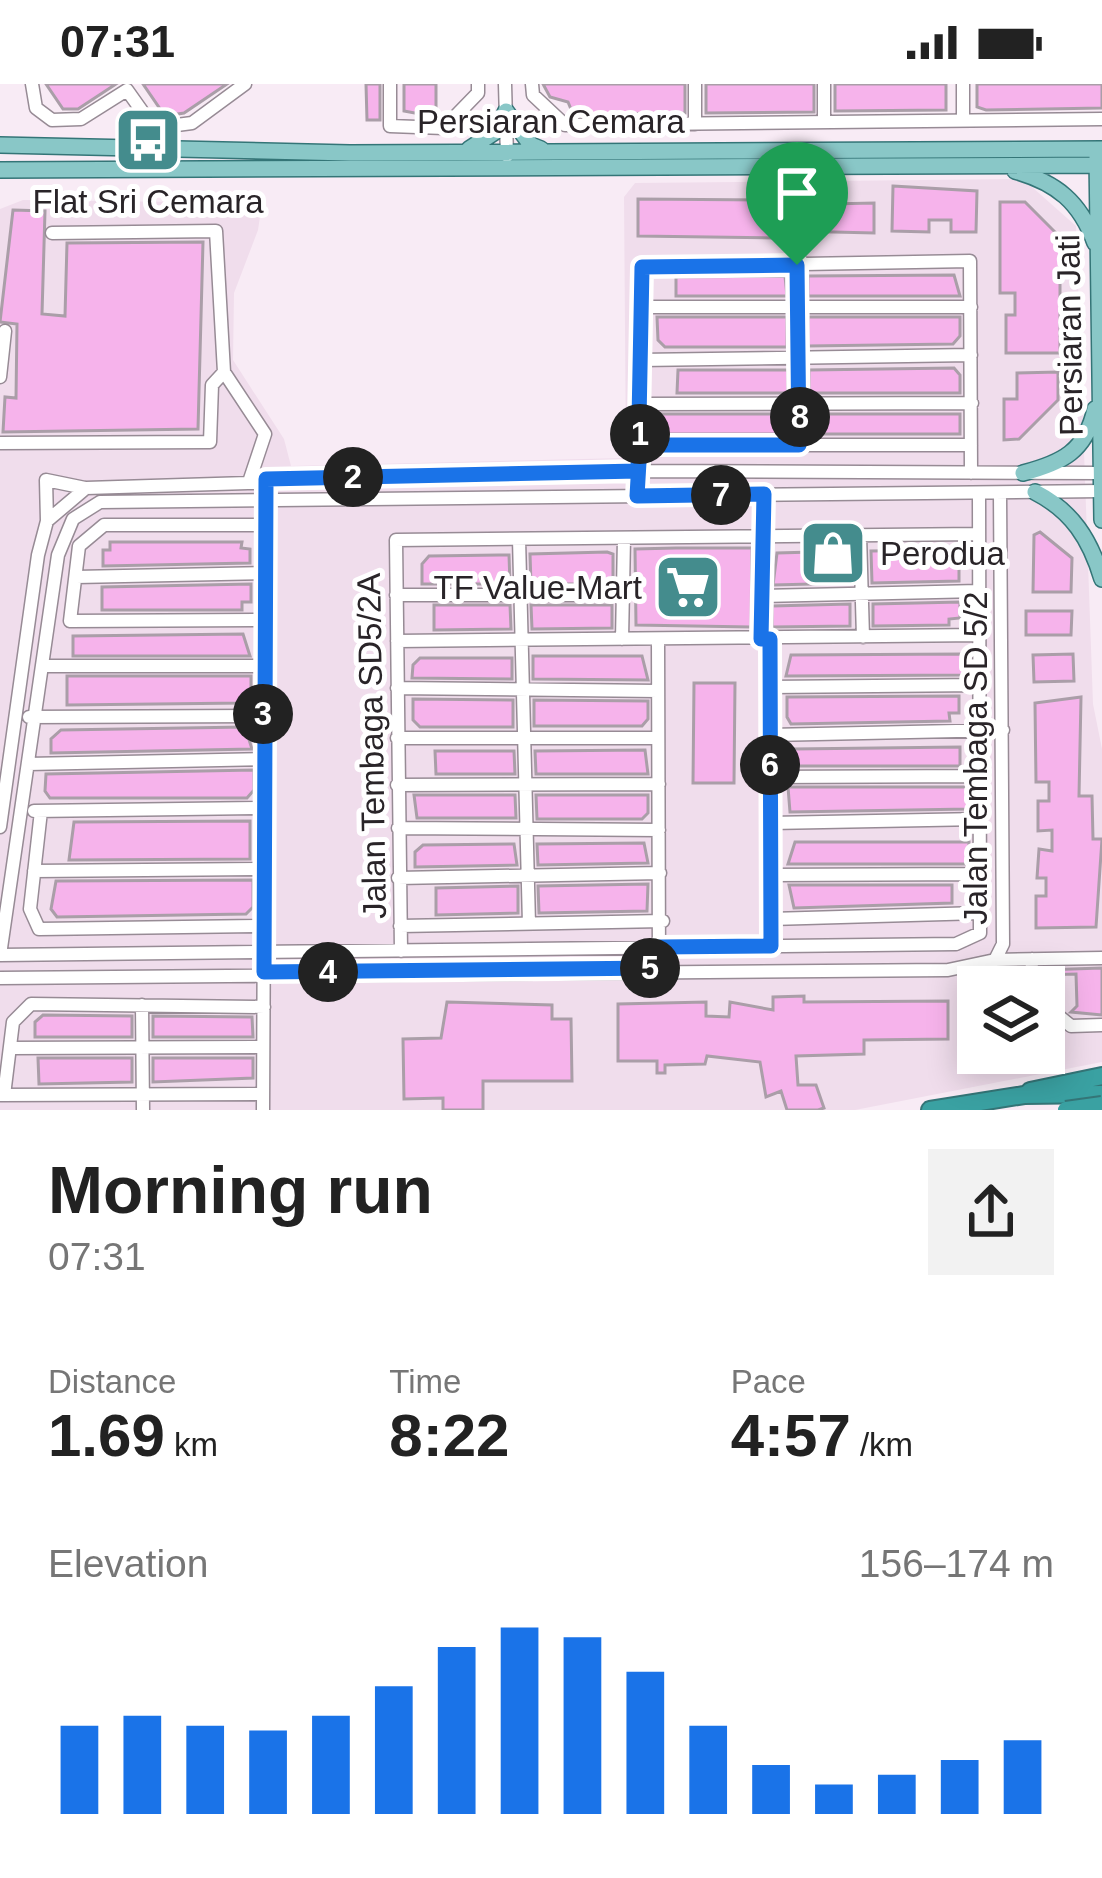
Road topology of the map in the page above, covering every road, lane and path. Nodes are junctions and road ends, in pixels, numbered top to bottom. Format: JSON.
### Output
{"nodes":[{"id":1,"x":32,"y":84,"type":"edge"},
{"id":2,"x":245,"y":84,"type":"edge"},
{"id":3,"x":390,"y":84,"type":"edge"},
{"id":4,"x":478,"y":84,"type":"edge"},
{"id":5,"x":506,"y":84,"type":"edge"},
{"id":6,"x":532,"y":84,"type":"edge"},
{"id":7,"x":695,"y":84,"type":"edge"},
{"id":8,"x":824,"y":84,"type":"edge"},
{"id":9,"x":963,"y":84,"type":"edge"},
{"id":10,"x":506,"y":111,"type":"junction"},
{"id":11,"x":1102,"y":119,"type":"edge"},
{"id":12,"x":963,"y":121,"type":"junction"},
{"id":13,"x":824,"y":122,"type":"junction"},
{"id":14,"x":695,"y":124,"type":"junction"},
{"id":15,"x":0,"y":145,"type":"edge"},
{"id":16,"x":507,"y":149,"type":"junction"},
{"id":17,"x":542,"y":150,"type":"junction"},
{"id":18,"x":466,"y":151,"type":"junction"},
{"id":19,"x":1099,"y":157,"type":"edge"},
{"id":20,"x":998,"y":166,"type":"junction"},
{"id":21,"x":507,"y":169,"type":"junction"},
{"id":22,"x":0,"y":170,"type":"edge"},
{"id":23,"x":52,"y":233,"type":"dead end"},
{"id":24,"x":1098,"y":252,"type":"junction"},
{"id":25,"x":797,"y":265,"type":"junction"},
{"id":26,"x":641,"y":307,"type":"junction"},
{"id":27,"x":799,"y":307,"type":"junction"},
{"id":28,"x":971,"y":307,"type":"junction"},
{"id":29,"x":5,"y":331,"type":"dead end"},
{"id":30,"x":971,"y":355,"type":"junction"},
{"id":31,"x":800,"y":358,"type":"junction"},
{"id":32,"x":640,"y":360,"type":"junction"},
{"id":33,"x":224,"y":372,"type":"junction"},
{"id":34,"x":0,"y":377,"type":"edge"},
{"id":35,"x":1099,"y":391,"type":"edge"},
{"id":36,"x":800,"y":403,"type":"junction"},
{"id":37,"x":972,"y":403,"type":"junction"},
{"id":38,"x":640,"y":404,"type":"junction"},
{"id":39,"x":0,"y":443,"type":"edge"},
{"id":40,"x":640,"y":445,"type":"junction"},
{"id":41,"x":799,"y":445,"type":"junction"},
{"id":42,"x":971,"y":445,"type":"junction"},
{"id":43,"x":638,"y":471,"type":"junction"},
{"id":44,"x":971,"y":473,"type":"junction"},
{"id":45,"x":1023,"y":473,"type":"junction"},
{"id":46,"x":1101,"y":473,"type":"edge"},
{"id":47,"x":250,"y":479,"type":"junction"},
{"id":48,"x":266,"y":479,"type":"junction"},
{"id":49,"x":86,"y":488,"type":"junction"},
{"id":50,"x":1101,"y":490,"type":"edge"},
{"id":51,"x":1035,"y":492,"type":"junction"},
{"id":52,"x":979,"y":493,"type":"junction"},
{"id":53,"x":1000,"y":493,"type":"junction"},
{"id":54,"x":764,"y":494,"type":"junction"},
{"id":55,"x":637,"y":496,"type":"junction"},
{"id":56,"x":265,"y":502,"type":"junction"},
{"id":57,"x":1102,"y":520,"type":"edge"},
{"id":58,"x":47,"y":521,"type":"junction"},
{"id":59,"x":263,"y":525,"type":"junction"},
{"id":60,"x":978,"y":534,"type":"junction"},
{"id":61,"x":860,"y":535,"type":"junction"},
{"id":62,"x":761,"y":536,"type":"junction"},
{"id":63,"x":623,"y":538,"type":"junction"},
{"id":64,"x":519,"y":539,"type":"junction"},
{"id":65,"x":263,"y":573,"type":"junction"},
{"id":66,"x":76,"y":577,"type":"junction"},
{"id":67,"x":1102,"y":579,"type":"edge"},
{"id":68,"x":980,"y":591,"type":"junction"},
{"id":69,"x":862,"y":594,"type":"junction"},
{"id":70,"x":396,"y":595,"type":"junction"},
{"id":71,"x":523,"y":595,"type":"junction"},
{"id":72,"x":622,"y":595,"type":"junction"},
{"id":73,"x":761,"y":596,"type":"junction"},
{"id":74,"x":263,"y":620,"type":"junction"},
{"id":75,"x":980,"y":635,"type":"junction"},
{"id":76,"x":863,"y":637,"type":"junction"},
{"id":77,"x":622,"y":639,"type":"junction"},
{"id":78,"x":658,"y":639,"type":"junction"},
{"id":79,"x":766,"y":639,"type":"junction"},
{"id":80,"x":523,"y":640,"type":"junction"},
{"id":81,"x":397,"y":641,"type":"junction"},
{"id":82,"x":43,"y":666,"type":"junction"},
{"id":83,"x":263,"y":666,"type":"junction"},
{"id":84,"x":980,"y":685,"type":"junction"},
{"id":85,"x":770,"y":687,"type":"junction"},
{"id":86,"x":397,"y":688,"type":"junction"},
{"id":87,"x":524,"y":690,"type":"junction"},
{"id":88,"x":658,"y":692,"type":"junction"},
{"id":89,"x":16,"y":716,"type":"junction"},
{"id":90,"x":263,"y":716,"type":"junction"},
{"id":91,"x":35,"y":718,"type":"junction"},
{"id":92,"x":980,"y":730,"type":"junction"},
{"id":93,"x":1003,"y":730,"type":"junction"},
{"id":94,"x":770,"y":735,"type":"junction"},
{"id":95,"x":397,"y":738,"type":"junction"},
{"id":96,"x":525,"y":738,"type":"junction"},
{"id":97,"x":658,"y":738,"type":"junction"},
{"id":98,"x":264,"y":759,"type":"junction"},
{"id":99,"x":28,"y":764,"type":"junction"},
{"id":100,"x":980,"y":776,"type":"junction"},
{"id":101,"x":770,"y":778,"type":"junction"},
{"id":102,"x":525,"y":784,"type":"junction"},
{"id":103,"x":659,"y":784,"type":"junction"},
{"id":104,"x":398,"y":785,"type":"junction"},
{"id":105,"x":264,"y":808,"type":"junction"},
{"id":106,"x":41,"y":811,"type":"junction"},
{"id":107,"x":21,"y":812,"type":"junction"},
{"id":108,"x":980,"y":819,"type":"junction"},
{"id":109,"x":771,"y":823,"type":"junction"},
{"id":110,"x":0,"y":826,"type":"edge"},
{"id":111,"x":398,"y":828,"type":"junction"},
{"id":112,"x":526,"y":829,"type":"junction"},
{"id":113,"x":659,"y":830,"type":"junction"},
{"id":114,"x":264,"y":869,"type":"junction"},
{"id":115,"x":34,"y":871,"type":"junction"},
{"id":116,"x":660,"y":873,"type":"junction"},
{"id":117,"x":771,"y":874,"type":"junction"},
{"id":118,"x":979,"y":874,"type":"junction"},
{"id":119,"x":527,"y":875,"type":"junction"},
{"id":120,"x":398,"y":878,"type":"junction"},
{"id":121,"x":980,"y":914,"type":"junction"},
{"id":122,"x":771,"y":919,"type":"junction"},
{"id":123,"x":663,"y":921,"type":"junction"},
{"id":124,"x":529,"y":924,"type":"junction"},
{"id":125,"x":264,"y":926,"type":"junction"},
{"id":126,"x":400,"y":926,"type":"junction"},
{"id":127,"x":771,"y":946,"type":"junction"},
{"id":128,"x":660,"y":947,"type":"junction"},
{"id":129,"x":401,"y":951,"type":"junction"},
{"id":130,"x":264,"y":952,"type":"junction"},
{"id":131,"x":0,"y":955,"type":"edge"},
{"id":132,"x":1102,"y":958,"type":"edge"},
{"id":133,"x":1032,"y":959,"type":"junction"},
{"id":134,"x":995,"y":960,"type":"junction"},
{"id":135,"x":1032,"y":966,"type":"edge"},
{"id":136,"x":659,"y":968,"type":"junction"},
{"id":137,"x":264,"y":972,"type":"junction"},
{"id":138,"x":0,"y":978,"type":"edge"},
{"id":139,"x":142,"y":1005,"type":"junction"},
{"id":140,"x":264,"y":1007,"type":"junction"},
{"id":141,"x":1065,"y":1021,"type":"edge"},
{"id":142,"x":1102,"y":1025,"type":"edge"},
{"id":143,"x":263,"y":1046,"type":"junction"},
{"id":144,"x":142,"y":1047,"type":"junction"},
{"id":145,"x":10,"y":1048,"type":"junction"},
{"id":146,"x":1102,"y":1076,"type":"edge"},
{"id":147,"x":142,"y":1094,"type":"junction"},
{"id":148,"x":263,"y":1094,"type":"junction"},
{"id":149,"x":1102,"y":1094,"type":"edge"},
{"id":150,"x":2,"y":1095,"type":"edge"},
{"id":151,"x":1024,"y":1095,"type":"junction"},
{"id":152,"x":1064,"y":1103,"type":"edge"},
{"id":153,"x":1102,"y":1105,"type":"edge"},
{"id":154,"x":142,"y":1110,"type":"edge"},
{"id":155,"x":263,"y":1110,"type":"edge"},
{"id":156,"x":930,"y":1110,"type":"edge"},
{"id":157,"x":1083,"y":1110,"type":"edge"}],
"edges":[{"from":1,"to":2,"type":"street"},
{"from":3,"to":4,"type":"street"},
{"from":5,"to":10,"type":"street"},
{"from":6,"to":14,"type":"street"},
{"from":7,"to":14,"type":"street"},
{"from":8,"to":13,"type":"street"},
{"from":9,"to":12,"type":"street"},
{"from":10,"to":16,"type":"street"},
{"from":10,"to":17,"type":"main road"},
{"from":10,"to":18,"type":"main road"},
{"from":11,"to":12,"type":"street"},
{"from":12,"to":13,"type":"street"},
{"from":13,"to":14,"type":"street"},
{"from":15,"to":18,"type":"main road","name":"Persiaran Cemara"},
{"from":16,"to":17,"type":"main road","name":"Persiaran Cemara"},
{"from":16,"to":18,"type":"main road","name":"Persiaran Cemara"},
{"from":16,"to":21,"type":"street"},
{"from":17,"to":19,"type":"main road","name":"Persiaran Cemara"},
{"from":19,"to":20,"type":"main road","name":"Persiaran Cemara"},
{"from":19,"to":24,"type":"main road","name":"Persiaran Jati"},
{"from":20,"to":21,"type":"main road","name":"Persiaran Cemara"},
{"from":20,"to":24,"type":"main road"},
{"from":21,"to":22,"type":"main road","name":"Persiaran Cemara"},
{"from":23,"to":33,"type":"street"},
{"from":24,"to":35,"type":"main road","name":"Persiaran Jati"},
{"from":25,"to":26,"type":"street"},
{"from":25,"to":27,"type":"street"},
{"from":25,"to":28,"type":"street"},
{"from":26,"to":27,"type":"street"},
{"from":26,"to":32,"type":"street"},
{"from":27,"to":28,"type":"street"},
{"from":27,"to":31,"type":"street"},
{"from":28,"to":30,"type":"street"},
{"from":29,"to":34,"type":"street"},
{"from":30,"to":31,"type":"street"},
{"from":30,"to":37,"type":"street"},
{"from":31,"to":32,"type":"street"},
{"from":31,"to":36,"type":"street"},
{"from":32,"to":38,"type":"street"},
{"from":33,"to":39,"type":"street"},
{"from":33,"to":47,"type":"street"},
{"from":35,"to":45,"type":"main road"},
{"from":35,"to":46,"type":"main road","name":"Persiaran Jati"},
{"from":36,"to":37,"type":"street"},
{"from":36,"to":38,"type":"street"},
{"from":36,"to":41,"type":"street"},
{"from":37,"to":42,"type":"street"},
{"from":38,"to":40,"type":"street"},
{"from":40,"to":41,"type":"street"},
{"from":40,"to":43,"type":"street"},
{"from":41,"to":42,"type":"street"},
{"from":42,"to":44,"type":"street"},
{"from":43,"to":44,"type":"street"},
{"from":43,"to":48,"type":"street"},
{"from":43,"to":55,"type":"street"},
{"from":44,"to":45,"type":"street"},
{"from":45,"to":46,"type":"street"},
{"from":46,"to":50,"type":"main road","name":"Persiaran Jati"},
{"from":47,"to":48,"type":"street"},
{"from":47,"to":49,"type":"street"},
{"from":48,"to":56,"type":"street"},
{"from":49,"to":58,"type":"street"},
{"from":49,"to":58,"type":"street"},
{"from":50,"to":51,"type":"street"},
{"from":50,"to":57,"type":"main road","name":"Persiaran Jati"},
{"from":51,"to":53,"type":"street"},
{"from":51,"to":67,"type":"main road"},
{"from":52,"to":53,"type":"street"},
{"from":52,"to":54,"type":"street"},
{"from":52,"to":60,"type":"street","name":"Jalan Tembaga SD 5/2"},
{"from":53,"to":93,"type":"street","name":"Jalan Tembaga SD 5/2"},
{"from":54,"to":55,"type":"street"},
{"from":54,"to":62,"type":"street"},
{"from":55,"to":56,"type":"street"},
{"from":56,"to":59,"type":"street"},
{"from":56,"to":82,"type":"street"},
{"from":58,"to":89,"type":"street"},
{"from":59,"to":65,"type":"street"},
{"from":59,"to":66,"type":"street"},
{"from":60,"to":61,"type":"street"},
{"from":60,"to":68,"type":"street","name":"Jalan Tembaga SD 5/2"},
{"from":61,"to":62,"type":"street"},
{"from":61,"to":69,"type":"street"},
{"from":62,"to":63,"type":"street"},
{"from":62,"to":73,"type":"street"},
{"from":63,"to":64,"type":"street"},
{"from":63,"to":72,"type":"street"},
{"from":64,"to":70,"type":"street","name":"Jalan Tembaga SD5/2A"},
{"from":64,"to":71,"type":"street"},
{"from":65,"to":66,"type":"street"},
{"from":65,"to":74,"type":"street"},
{"from":66,"to":74,"type":"street"},
{"from":68,"to":69,"type":"street"},
{"from":68,"to":75,"type":"street","name":"Jalan Tembaga SD 5/2"},
{"from":69,"to":73,"type":"street"},
{"from":69,"to":76,"type":"street"},
{"from":70,"to":71,"type":"street"},
{"from":70,"to":81,"type":"street","name":"Jalan Tembaga SD5/2A"},
{"from":71,"to":72,"type":"street"},
{"from":71,"to":80,"type":"street"},
{"from":72,"to":77,"type":"street"},
{"from":73,"to":79,"type":"street"},
{"from":74,"to":83,"type":"street"},
{"from":75,"to":76,"type":"street"},
{"from":75,"to":84,"type":"street","name":"Jalan Tembaga SD 5/2"},
{"from":76,"to":79,"type":"street"},
{"from":77,"to":78,"type":"street"},
{"from":77,"to":80,"type":"street"},
{"from":78,"to":79,"type":"street"},
{"from":78,"to":88,"type":"street"},
{"from":79,"to":85,"type":"street"},
{"from":80,"to":81,"type":"street"},
{"from":80,"to":87,"type":"street"},
{"from":81,"to":86,"type":"street","name":"Jalan Tembaga SD5/2A"},
{"from":82,"to":83,"type":"street"},
{"from":82,"to":91,"type":"street"},
{"from":83,"to":90,"type":"street"},
{"from":84,"to":85,"type":"street"},
{"from":84,"to":92,"type":"street","name":"Jalan Tembaga SD 5/2"},
{"from":85,"to":94,"type":"street"},
{"from":86,"to":87,"type":"street"},
{"from":86,"to":95,"type":"street","name":"Jalan Tembaga SD5/2A"},
{"from":87,"to":88,"type":"street"},
{"from":87,"to":96,"type":"street"},
{"from":88,"to":97,"type":"street"},
{"from":89,"to":91,"type":"street"},
{"from":89,"to":110,"type":"street"},
{"from":90,"to":91,"type":"street"},
{"from":90,"to":98,"type":"street"},
{"from":91,"to":99,"type":"street"},
{"from":92,"to":93,"type":"street"},
{"from":92,"to":94,"type":"street"},
{"from":92,"to":100,"type":"street","name":"Jalan Tembaga SD 5/2"},
{"from":93,"to":134,"type":"street","name":"Jalan Tembaga SD 5/2"},
{"from":94,"to":101,"type":"street"},
{"from":95,"to":96,"type":"street"},
{"from":95,"to":104,"type":"street","name":"Jalan Tembaga SD5/2A"},
{"from":96,"to":97,"type":"street"},
{"from":96,"to":102,"type":"street"},
{"from":97,"to":103,"type":"street"},
{"from":98,"to":99,"type":"street"},
{"from":98,"to":105,"type":"street"},
{"from":99,"to":107,"type":"street"},
{"from":100,"to":101,"type":"street"},
{"from":100,"to":108,"type":"street","name":"Jalan Tembaga SD 5/2"},
{"from":101,"to":109,"type":"street"},
{"from":102,"to":103,"type":"street"},
{"from":102,"to":104,"type":"street"},
{"from":102,"to":112,"type":"street"},
{"from":103,"to":113,"type":"street"},
{"from":104,"to":111,"type":"street","name":"Jalan Tembaga SD5/2A"},
{"from":105,"to":106,"type":"street"},
{"from":105,"to":114,"type":"street"},
{"from":106,"to":107,"type":"street"},
{"from":106,"to":115,"type":"street"},
{"from":107,"to":131,"type":"street"},
{"from":108,"to":109,"type":"street"},
{"from":108,"to":118,"type":"street","name":"Jalan Tembaga SD 5/2"},
{"from":109,"to":117,"type":"street"},
{"from":111,"to":112,"type":"street"},
{"from":111,"to":120,"type":"street","name":"Jalan Tembaga SD5/2A"},
{"from":112,"to":113,"type":"street"},
{"from":112,"to":119,"type":"street"},
{"from":113,"to":116,"type":"street"},
{"from":114,"to":115,"type":"street"},
{"from":114,"to":125,"type":"street"},
{"from":115,"to":125,"type":"street"},
{"from":116,"to":119,"type":"street"},
{"from":116,"to":123,"type":"street"},
{"from":117,"to":118,"type":"street"},
{"from":117,"to":122,"type":"street"},
{"from":118,"to":121,"type":"street","name":"Jalan Tembaga SD 5/2"},
{"from":119,"to":120,"type":"street"},
{"from":119,"to":124,"type":"street"},
{"from":120,"to":126,"type":"street","name":"Jalan Tembaga SD5/2A"},
{"from":121,"to":122,"type":"street"},
{"from":121,"to":127,"type":"street","name":"Jalan Tembaga SD 5/2"},
{"from":122,"to":127,"type":"street"},
{"from":123,"to":124,"type":"street"},
{"from":123,"to":128,"type":"street"},
{"from":124,"to":126,"type":"street"},
{"from":125,"to":130,"type":"street"},
{"from":126,"to":129,"type":"street","name":"Jalan Tembaga SD5/2A"},
{"from":127,"to":128,"type":"street","name":"Jalan Tembaga SD 5/2"},
{"from":128,"to":129,"type":"street","name":"Jalan Tembaga SD 5/2"},
{"from":128,"to":136,"type":"street"},
{"from":129,"to":130,"type":"street","name":"Jalan Tembaga SD 5/2"},
{"from":130,"to":131,"type":"street","name":"Jalan Tembaga SD 5/2"},
{"from":130,"to":137,"type":"street"},
{"from":132,"to":133,"type":"street"},
{"from":133,"to":134,"type":"street"},
{"from":133,"to":135,"type":"street"},
{"from":134,"to":136,"type":"street","name":"Jalan Tembaga SD 5/2"},
{"from":136,"to":137,"type":"street","name":"Jalan Tembaga SD 5/2"},
{"from":137,"to":138,"type":"street","name":"Jalan Tembaga SD 5/2"},
{"from":137,"to":140,"type":"street"},
{"from":139,"to":140,"type":"street"},
{"from":139,"to":144,"type":"street"},
{"from":139,"to":145,"type":"street"},
{"from":140,"to":143,"type":"street"},
{"from":141,"to":142,"type":"street"},
{"from":143,"to":144,"type":"street"},
{"from":143,"to":148,"type":"street"},
{"from":144,"to":145,"type":"street"},
{"from":144,"to":147,"type":"street"},
{"from":145,"to":150,"type":"street"},
{"from":146,"to":151,"type":"highway"},
{"from":147,"to":148,"type":"street"},
{"from":147,"to":150,"type":"street"},
{"from":147,"to":154,"type":"street"},
{"from":148,"to":155,"type":"street"},
{"from":149,"to":152,"type":"highway"},
{"from":151,"to":152,"type":"highway"},
{"from":151,"to":156,"type":"highway"},
{"from":152,"to":153,"type":"highway","bridge":true},
{"from":152,"to":157,"type":"highway"}]}
